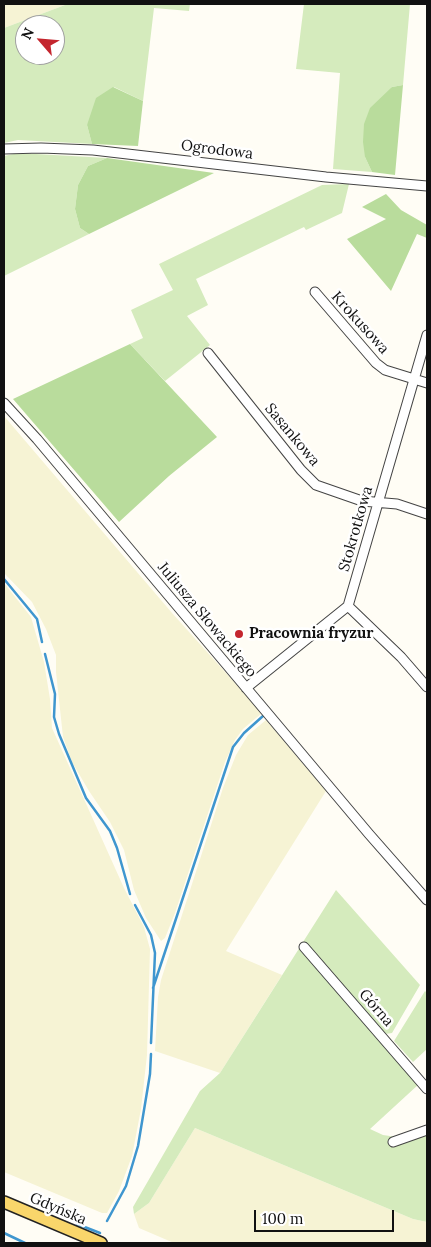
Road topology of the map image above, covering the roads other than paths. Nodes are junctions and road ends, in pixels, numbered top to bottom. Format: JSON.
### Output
{"nodes":[{"id":1,"x":4,"y":149,"type":"edge"},
{"id":2,"x":427,"y":186,"type":"edge"},
{"id":3,"x":315,"y":292,"type":"dead end"},
{"id":4,"x":427,"y":335,"type":"edge"},
{"id":5,"x":208,"y":352,"type":"dead end"},
{"id":6,"x":414,"y":379,"type":"junction"},
{"id":7,"x":427,"y":383,"type":"edge"},
{"id":8,"x":4,"y":403,"type":"edge"},
{"id":9,"x":378,"y":503,"type":"junction"},
{"id":10,"x":427,"y":514,"type":"edge"},
{"id":11,"x":348,"y":606,"type":"junction"},
{"id":12,"x":427,"y":687,"type":"edge"},
{"id":13,"x":246,"y":688,"type":"junction"},
{"id":14,"x":427,"y":900,"type":"edge"},
{"id":15,"x":304,"y":947,"type":"dead end"},
{"id":16,"x":427,"y":1089,"type":"edge"},
{"id":17,"x":427,"y":1130,"type":"edge"},
{"id":18,"x":393,"y":1142,"type":"dead end"},
{"id":19,"x":4,"y":1202,"type":"edge"},
{"id":20,"x":101,"y":1243,"type":"edge"}],
"edges":[{"from":1,"to":2,"type":"street","name":"Ogrodowa"},
{"from":3,"to":6,"type":"street","name":"Krokusowa"},
{"from":4,"to":6,"type":"street","name":"Stokrotkowa"},
{"from":5,"to":9,"type":"street","name":"Sasankowa"},
{"from":6,"to":7,"type":"street","name":"Krokusowa"},
{"from":6,"to":9,"type":"street","name":"Stokrotkowa"},
{"from":8,"to":13,"type":"street","name":"Juliusza Słowackiego"},
{"from":9,"to":10,"type":"street","name":"Sasankowa"},
{"from":9,"to":11,"type":"street","name":"Stokrotkowa"},
{"from":11,"to":12,"type":"street"},
{"from":11,"to":13,"type":"street"},
{"from":13,"to":14,"type":"street","name":"Juliusza Słowackiego"},
{"from":15,"to":16,"type":"street","name":"Górna"},
{"from":17,"to":18,"type":"street"},
{"from":19,"to":20,"type":"main road","name":"Gdyńska"}]}
